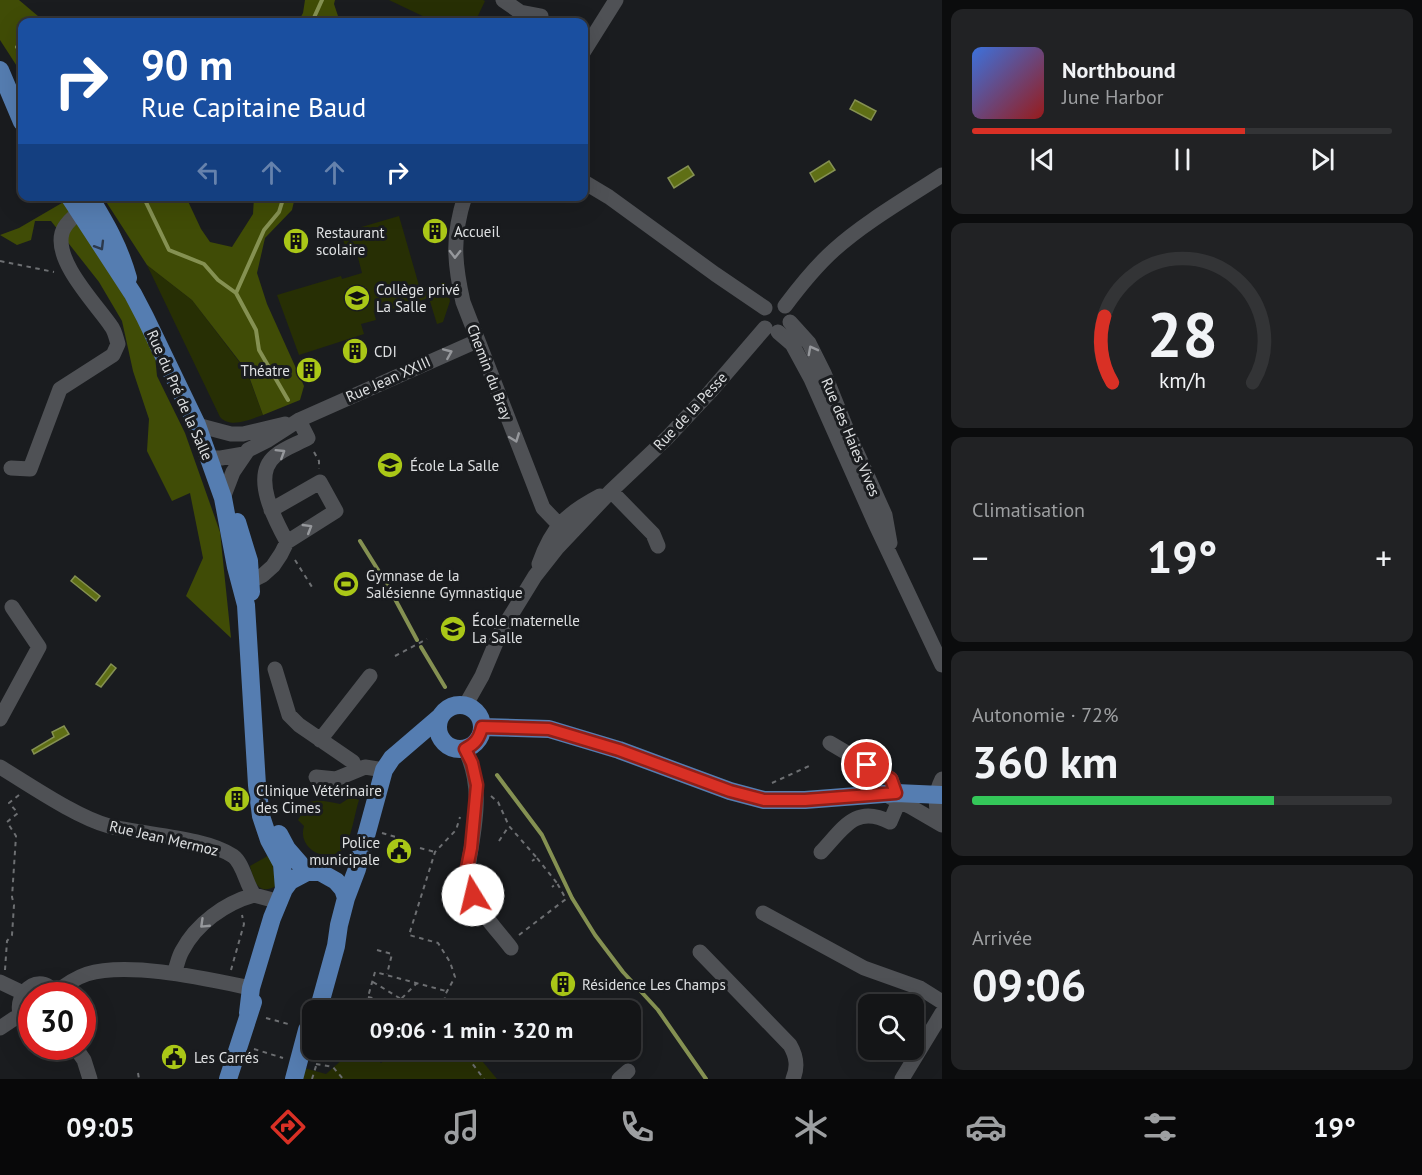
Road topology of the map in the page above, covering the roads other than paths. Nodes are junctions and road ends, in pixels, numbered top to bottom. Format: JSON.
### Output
{"nodes":[{"id":1,"x":503,"y":0,"type":"edge"},
{"id":2,"x":616,"y":0,"type":"edge"},
{"id":3,"x":541,"y":16,"type":"dead end"},
{"id":4,"x":588,"y":45,"type":"edge"},
{"id":5,"x":0,"y":69,"type":"edge"},
{"id":6,"x":18,"y":92,"type":"edge"},
{"id":7,"x":18,"y":112,"type":"edge"},
{"id":8,"x":942,"y":175,"type":"edge"},
{"id":9,"x":588,"y":184,"type":"edge"},
{"id":10,"x":464,"y":201,"type":"edge"},
{"id":11,"x":82,"y":202,"type":"edge"},
{"id":12,"x":784,"y":306,"type":"junction"},
{"id":13,"x":765,"y":308,"type":"junction"},
{"id":14,"x":778,"y":327,"type":"junction"},
{"id":15,"x":477,"y":341,"type":"junction"},
{"id":16,"x":299,"y":420,"type":"junction"},
{"id":17,"x":197,"y":425,"type":"junction"},
{"id":18,"x":231,"y":434,"type":"junction"},
{"id":19,"x":244,"y":454,"type":"junction"},
{"id":20,"x":210,"y":458,"type":"junction"},
{"id":21,"x":11,"y":468,"type":"dead end"},
{"id":22,"x":611,"y":491,"type":"junction"},
{"id":23,"x":223,"y":498,"type":"junction"},
{"id":24,"x":271,"y":510,"type":"junction"},
{"id":25,"x":564,"y":529,"type":"junction"},
{"id":26,"x":286,"y":543,"type":"junction"},
{"id":27,"x":658,"y":546,"type":"dead end"},
{"id":28,"x":251,"y":581,"type":"junction"},
{"id":29,"x":246,"y":605,"type":"junction"},
{"id":30,"x":12,"y":607,"type":"dead end"},
{"id":31,"x":942,"y":664,"type":"edge"},
{"id":32,"x":275,"y":669,"type":"dead end"},
{"id":33,"x":370,"y":676,"type":"dead end"},
{"id":34,"x":253,"y":695,"type":"junction"},
{"id":35,"x":465,"y":706,"type":"junction"},
{"id":36,"x":441,"y":716,"type":"junction"},
{"id":37,"x":0,"y":719,"type":"edge"},
{"id":38,"x":482,"y":727,"type":"junction"},
{"id":39,"x":320,"y":740,"type":"junction"},
{"id":40,"x":830,"y":743,"type":"dead end"},
{"id":41,"x":445,"y":744,"type":"junction"},
{"id":42,"x":465,"y":749,"type":"junction"},
{"id":43,"x":388,"y":764,"type":"junction"},
{"id":44,"x":0,"y":767,"type":"edge"},
{"id":45,"x":355,"y":771,"type":"junction"},
{"id":46,"x":315,"y":777,"type":"dead end"},
{"id":47,"x":940,"y":788,"type":"edge"},
{"id":48,"x":892,"y":796,"type":"junction"},
{"id":49,"x":942,"y":823,"type":"edge"},
{"id":50,"x":364,"y":844,"type":"junction"},
{"id":51,"x":821,"y":852,"type":"dead end"},
{"id":52,"x":307,"y":872,"type":"junction"},
{"id":53,"x":329,"y":875,"type":"junction"},
{"id":54,"x":254,"y":896,"type":"junction"},
{"id":55,"x":282,"y":896,"type":"junction"},
{"id":56,"x":346,"y":898,"type":"junction"},
{"id":57,"x":763,"y":913,"type":"dead end"},
{"id":58,"x":339,"y":925,"type":"junction"},
{"id":59,"x":510,"y":946,"type":"road end"},
{"id":60,"x":700,"y":952,"type":"dead end"},
{"id":61,"x":174,"y":973,"type":"junction"},
{"id":62,"x":3,"y":975,"type":"edge"},
{"id":63,"x":72,"y":982,"type":"edge"},
{"id":64,"x":251,"y":988,"type":"junction"},
{"id":65,"x":18,"y":989,"type":"edge"},
{"id":66,"x":18,"y":999,"type":"edge"},
{"id":67,"x":312,"y":1000,"type":"edge"},
{"id":68,"x":321,"y":1000,"type":"edge"},
{"id":69,"x":942,"y":1002,"type":"edge"},
{"id":70,"x":248,"y":1013,"type":"junction"},
{"id":71,"x":942,"y":1013,"type":"edge"},
{"id":72,"x":18,"y":1016,"type":"joint"},
{"id":73,"x":0,"y":1028,"type":"edge"},
{"id":74,"x":84,"y":1060,"type":"edge"},
{"id":75,"x":90,"y":1079,"type":"edge"},
{"id":76,"x":228,"y":1079,"type":"edge"},
{"id":77,"x":793,"y":1079,"type":"edge"},
{"id":78,"x":902,"y":1079,"type":"edge"}],
"edges":[{"from":1,"to":3,"type":"street"},
{"from":2,"to":4,"type":"street"},
{"from":5,"to":6,"type":"main road"},
{"from":5,"to":7,"type":"main road"},
{"from":8,"to":12,"type":"street"},
{"from":9,"to":13,"type":"street"},
{"from":10,"to":15,"type":"street","name":"Chemin du Bray","one_way":true},
{"from":11,"to":17,"type":"main road","name":"Rue du Pré de la Salle"},
{"from":11,"to":21,"type":"street"},
{"from":12,"to":13,"type":"street"},
{"from":12,"to":14,"type":"street"},
{"from":13,"to":14,"type":"street"},
{"from":14,"to":22,"type":"street","name":"Rue de la Pesse"},
{"from":14,"to":31,"type":"street","name":"Rue des Haies Vives"},
{"from":16,"to":15,"type":"street","name":"Rue Jean XXIII","one_way":true},
{"from":15,"to":25,"type":"street","name":"Chemin du Bray","one_way":true},
{"from":16,"to":18,"type":"street","name":"Rue Jean XXIII"},
{"from":16,"to":19,"type":"street","name":"Rue Jean XXIII"},
{"from":24,"to":16,"type":"street","one_way":true},
{"from":17,"to":18,"type":"street","name":"Rue Jean XXIII"},
{"from":17,"to":20,"type":"main road","name":"Rue du Pré de la Salle"},
{"from":18,"to":20,"type":"street"},
{"from":19,"to":20,"type":"street","name":"Rue Jean XXIII"},
{"from":19,"to":23,"type":"street","name":"Rue Jean XXIII"},
{"from":20,"to":23,"type":"main road","name":"Rue du Pré de la Salle"},
{"from":22,"to":25,"type":"street","name":"Rue de la Pesse"},
{"from":22,"to":27,"type":"street"},
{"from":23,"to":28,"type":"main road","name":"Rue du Pré de la Salle"},
{"from":23,"to":29,"type":"main road","name":"Rue du Pré de la Salle"},
{"from":24,"to":26,"type":"street"},
{"from":26,"to":24,"type":"street","one_way":true},
{"from":25,"to":35,"type":"street","name":"Rue de la Pesse"},
{"from":26,"to":28,"type":"street"},
{"from":28,"to":29,"type":"main road","name":"Rue du Pré de la Salle"},
{"from":29,"to":34,"type":"main road","name":"Rue du Pré de la Salle"},
{"from":30,"to":37,"type":"street"},
{"from":32,"to":39,"type":"street"},
{"from":33,"to":39,"type":"street"},
{"from":34,"to":52,"type":"main road","name":"Rue du Pré de la Salle"},
{"from":34,"to":55,"type":"main road","name":"Rue du Pré de la Salle"},
{"from":35,"to":36,"type":"main road"},
{"from":35,"to":38,"type":"main road"},
{"from":36,"to":41,"type":"main road"},
{"from":36,"to":43,"type":"main road"},
{"from":38,"to":42,"type":"main road"},
{"from":38,"to":48,"type":"main road"},
{"from":39,"to":45,"type":"street"},
{"from":40,"to":48,"type":"street"},
{"from":41,"to":42,"type":"main road"},
{"from":41,"to":43,"type":"main road"},
{"from":42,"to":59,"type":"street"},
{"from":43,"to":45,"type":"street"},
{"from":43,"to":50,"type":"main road"},
{"from":44,"to":54,"type":"street","name":"Rue Jean Mermoz"},
{"from":45,"to":46,"type":"street"},
{"from":47,"to":48,"type":"main road"},
{"from":47,"to":49,"type":"street"},
{"from":48,"to":49,"type":"street"},
{"from":48,"to":51,"type":"street"},
{"from":50,"to":53,"type":"main road"},
{"from":50,"to":56,"type":"main road"},
{"from":52,"to":53,"type":"main road"},
{"from":52,"to":55,"type":"main road"},
{"from":53,"to":56,"type":"main road"},
{"from":54,"to":55,"type":"street"},
{"from":54,"to":61,"type":"street","one_way":true},
{"from":55,"to":64,"type":"main road"},
{"from":55,"to":70,"type":"main road"},
{"from":56,"to":58,"type":"main road"},
{"from":57,"to":69,"type":"street"},
{"from":58,"to":67,"type":"street"},
{"from":58,"to":68,"type":"main road"},
{"from":60,"to":77,"type":"street"},
{"from":61,"to":63,"type":"street"},
{"from":61,"to":64,"type":"street"},
{"from":62,"to":65,"type":"street"},
{"from":64,"to":70,"type":"main road"},
{"from":66,"to":72,"type":"street"},
{"from":70,"to":76,"type":"main road"},
{"from":71,"to":78,"type":"street"},
{"from":72,"to":73,"type":"street"},
{"from":74,"to":75,"type":"street"}]}
